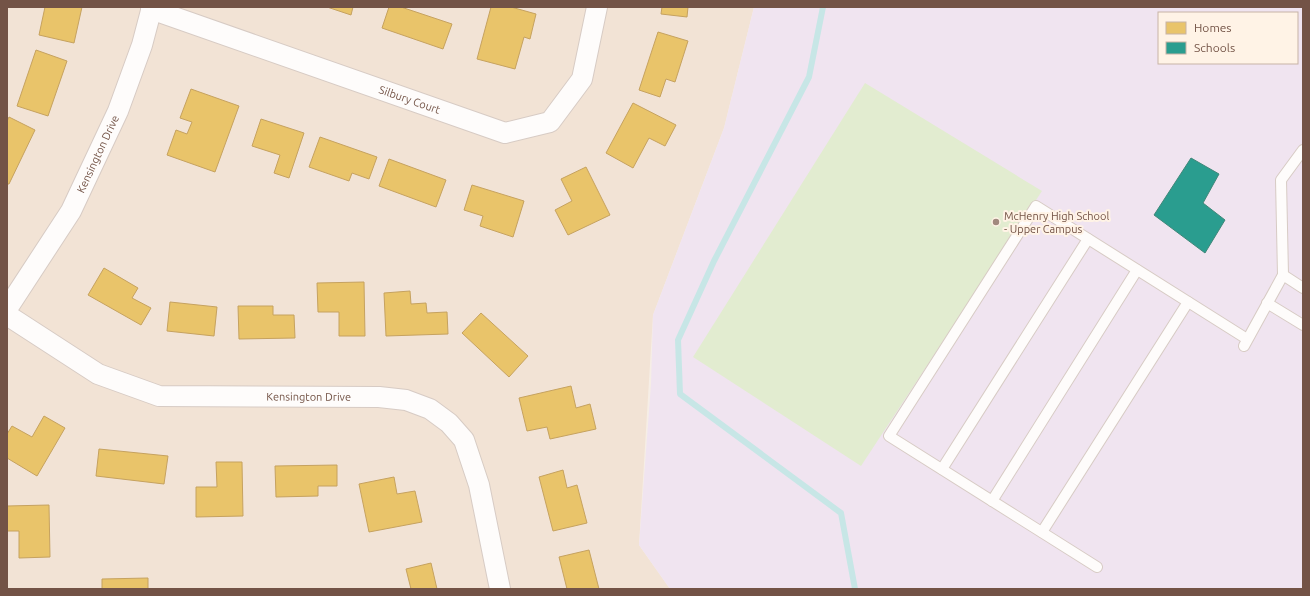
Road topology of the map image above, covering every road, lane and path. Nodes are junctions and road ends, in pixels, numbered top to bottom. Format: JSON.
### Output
{"nodes":[{"id":1,"x":597,"y":7,"type":"edge"},
{"id":2,"x":151,"y":8,"type":"edge"},
{"id":3,"x":1303,"y":150,"type":"edge"},
{"id":4,"x":1088,"y":239,"type":"junction"},
{"id":5,"x":1137,"y":270,"type":"junction"},
{"id":6,"x":1283,"y":275,"type":"junction"},
{"id":7,"x":1303,"y":288,"type":"edge"},
{"id":8,"x":1188,"y":302,"type":"junction"},
{"id":9,"x":1267,"y":303,"type":"junction"},
{"id":10,"x":7,"y":309,"type":"edge"},
{"id":11,"x":7,"y":315,"type":"edge"},
{"id":12,"x":1303,"y":325,"type":"edge"},
{"id":13,"x":942,"y":469,"type":"junction"},
{"id":14,"x":992,"y":501,"type":"junction"},
{"id":15,"x":1042,"y":532,"type":"junction"},
{"id":16,"x":1097,"y":566,"type":"dead end"},
{"id":17,"x":500,"y":589,"type":"edge"}],
"edges":[{"from":1,"to":2,"type":"street","name":"Silbury Court"},
{"from":2,"to":10,"type":"street","name":"Kensington Drive"},
{"from":3,"to":6,"type":"lane"},
{"from":4,"to":5,"type":"lane"},
{"from":4,"to":13,"type":"lane"},
{"from":4,"to":13,"type":"lane"},
{"from":5,"to":8,"type":"lane"},
{"from":5,"to":14,"type":"lane"},
{"from":6,"to":7,"type":"lane"},
{"from":6,"to":9,"type":"lane"},
{"from":8,"to":9,"type":"lane"},
{"from":8,"to":15,"type":"lane"},
{"from":9,"to":12,"type":"lane"},
{"from":11,"to":17,"type":"street","name":"Kensington Drive"},
{"from":13,"to":14,"type":"lane"},
{"from":14,"to":15,"type":"lane"},
{"from":15,"to":16,"type":"lane"}]}
